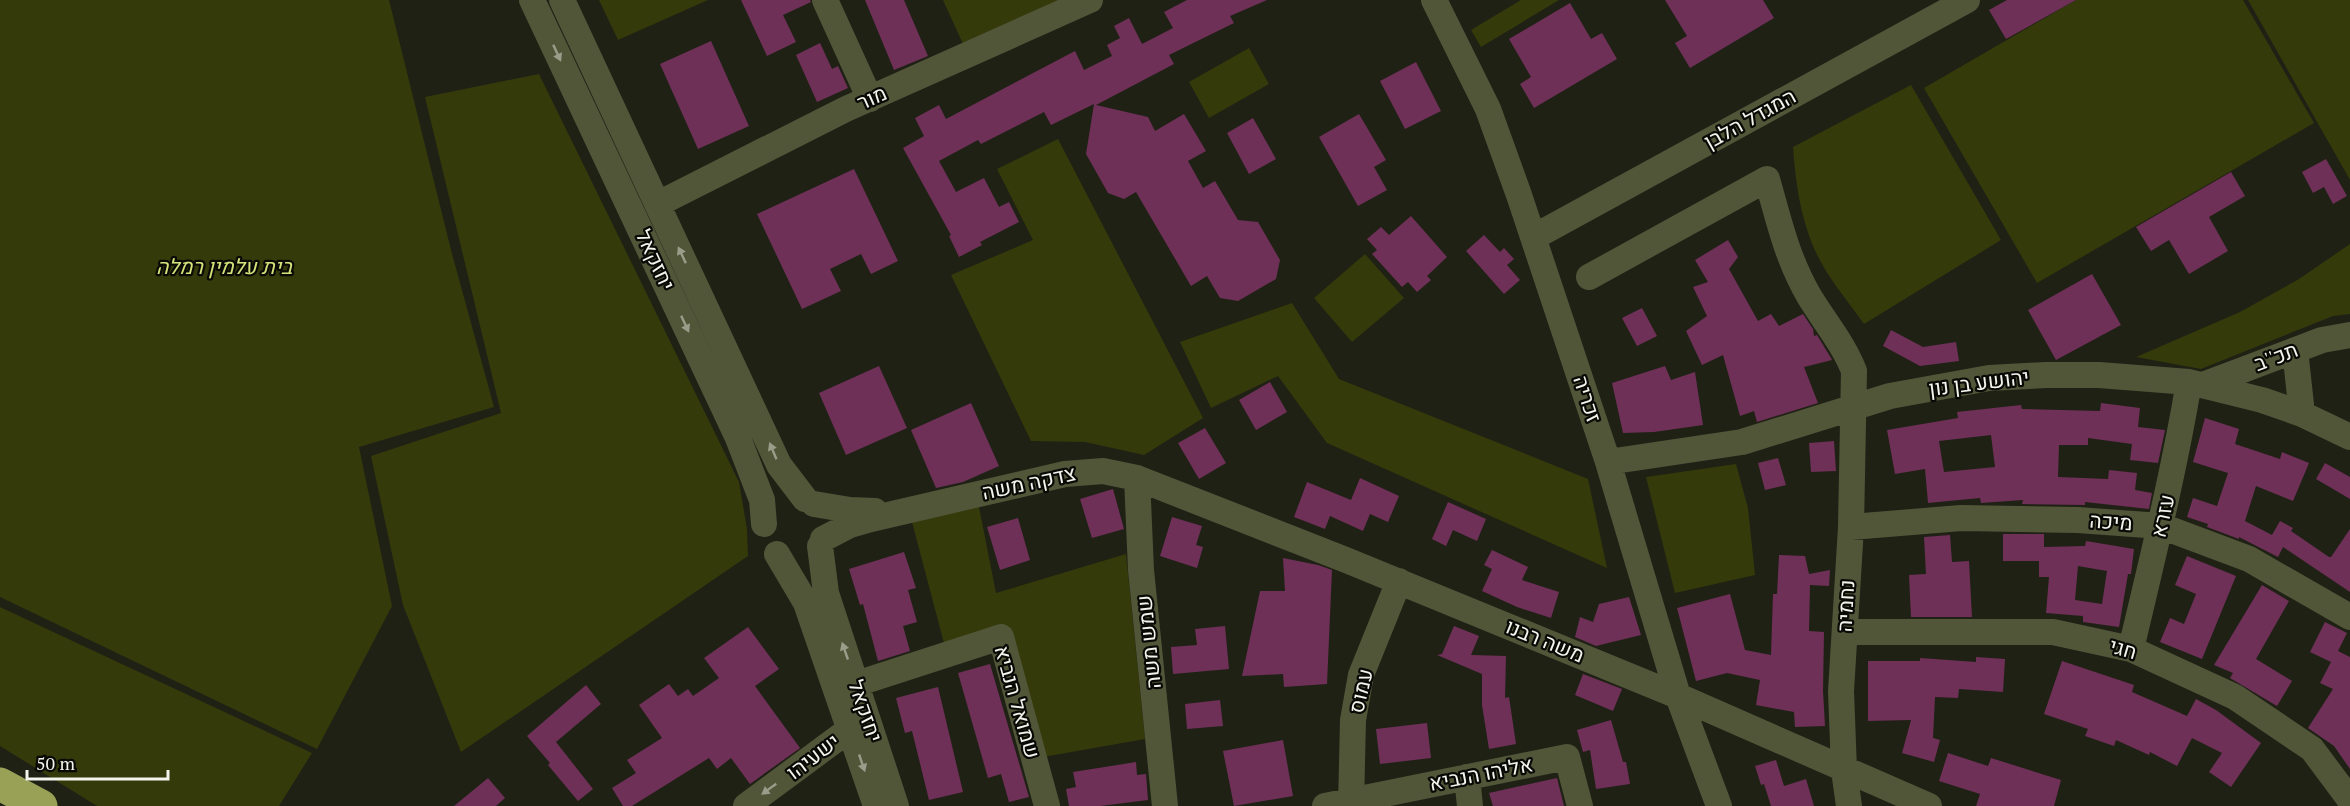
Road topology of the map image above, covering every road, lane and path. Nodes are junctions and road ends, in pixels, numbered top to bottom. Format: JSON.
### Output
{"nodes":[{"id":1,"x":532,"y":0,"type":"edge"},
{"id":2,"x":562,"y":0,"type":"edge"},
{"id":3,"x":825,"y":0,"type":"edge"},
{"id":4,"x":1090,"y":0,"type":"edge"},
{"id":5,"x":1434,"y":0,"type":"edge"},
{"id":6,"x":1966,"y":0,"type":"edge"},
{"id":7,"x":870,"y":99,"type":"junction"},
{"id":8,"x":658,"y":204,"type":"junction"},
{"id":9,"x":1534,"y":237,"type":"junction"},
{"id":10,"x":1589,"y":277,"type":"dead end"},
{"id":11,"x":2350,"y":335,"type":"edge"},
{"id":12,"x":2295,"y":350,"type":"junction"},
{"id":13,"x":2196,"y":384,"type":"junction"},
{"id":14,"x":1855,"y":406,"type":"junction"},
{"id":15,"x":2302,"y":414,"type":"junction"},
{"id":16,"x":2350,"y":437,"type":"edge"},
{"id":17,"x":1608,"y":462,"type":"junction"},
{"id":18,"x":1147,"y":483,"type":"junction"},
{"id":19,"x":810,"y":502,"type":"junction"},
{"id":20,"x":899,"y":512,"type":"junction"},
{"id":21,"x":764,"y":524,"type":"junction"},
{"id":22,"x":2161,"y":526,"type":"junction"},
{"id":23,"x":1851,"y":527,"type":"junction"},
{"id":24,"x":822,"y":542,"type":"junction"},
{"id":25,"x":777,"y":554,"type":"junction"},
{"id":26,"x":1399,"y":581,"type":"junction"},
{"id":27,"x":2350,"y":617,"type":"edge"},
{"id":28,"x":1845,"y":632,"type":"junction"},
{"id":29,"x":2130,"y":649,"type":"junction"},
{"id":30,"x":856,"y":684,"type":"junction"},
{"id":31,"x":1678,"y":696,"type":"junction"},
{"id":32,"x":850,"y":729,"type":"junction"},
{"id":33,"x":1844,"y":770,"type":"junction"},
{"id":34,"x":1467,"y":777,"type":"junction"},
{"id":35,"x":0,"y":784,"type":"edge"},
{"id":36,"x":2350,"y":800,"type":"edge"},
{"id":37,"x":1351,"y":803,"type":"edge"},
{"id":38,"x":41,"y":806,"type":"edge"},
{"id":39,"x":746,"y":806,"type":"edge"},
{"id":40,"x":876,"y":806,"type":"edge"},
{"id":41,"x":896,"y":806,"type":"edge"},
{"id":42,"x":1046,"y":806,"type":"edge"},
{"id":43,"x":1165,"y":806,"type":"edge"},
{"id":44,"x":1325,"y":806,"type":"edge"},
{"id":45,"x":1470,"y":806,"type":"edge"},
{"id":46,"x":1580,"y":806,"type":"edge"},
{"id":47,"x":1719,"y":806,"type":"edge"},
{"id":48,"x":1849,"y":806,"type":"edge"},
{"id":49,"x":1929,"y":806,"type":"edge"}],
"edges":[{"from":1,"to":21,"type":"street","name":"יחזקאל","one_way":true},
{"from":2,"to":8,"type":"street","name":"יחזקאל"},
{"from":3,"to":7,"type":"street"},
{"from":4,"to":7,"type":"street","name":"מור"},
{"from":5,"to":9,"type":"street","name":"זכריה"},
{"from":6,"to":9,"type":"street","name":"המגדל הלבן"},
{"from":7,"to":8,"type":"street","name":"מור"},
{"from":19,"to":8,"type":"street","name":"יחזקאל","one_way":true},
{"from":9,"to":17,"type":"street","name":"זכריה"},
{"from":10,"to":14,"type":"street","name":"נחמיה"},
{"from":11,"to":12,"type":"street","name":"תכ''ב"},
{"from":12,"to":13,"type":"street","name":"תכ''ב"},
{"from":12,"to":15,"type":"street"},
{"from":13,"to":14,"type":"street","name":"יהושע בן נון"},
{"from":13,"to":15,"type":"street","name":"יהושע בן נון"},
{"from":13,"to":22,"type":"street","name":"עזרא"},
{"from":14,"to":17,"type":"street","name":"יהושע בן נון"},
{"from":14,"to":23,"type":"street","name":"נחמיה"},
{"from":15,"to":16,"type":"street","name":"יהושע בן נון"},
{"from":17,"to":31,"type":"street","name":"זכריה"},
{"from":18,"to":20,"type":"street","name":"צדקה משה"},
{"from":18,"to":26,"type":"street","name":"משה רבנו"},
{"from":18,"to":43,"type":"street","name":"שמש משה"},
{"from":19,"to":20,"type":"street","name":"צדקה משה"},
{"from":19,"to":21,"type":"street"},
{"from":19,"to":24,"type":"street"},
{"from":20,"to":24,"type":"street","name":"צדקה משה"},
{"from":21,"to":25,"type":"street"},
{"from":22,"to":23,"type":"street","name":"מיכה"},
{"from":22,"to":27,"type":"street","name":"מיכה"},
{"from":22,"to":29,"type":"street","name":"עזרא"},
{"from":23,"to":28,"type":"street","name":"נחמיה"},
{"from":24,"to":25,"type":"street"},
{"from":30,"to":24,"type":"street","name":"יחזקאל","one_way":true},
{"from":25,"to":32,"type":"street","name":"יחזקאל"},
{"from":26,"to":31,"type":"street","name":"משה רבנו"},
{"from":26,"to":37,"type":"street","name":"עמוס"},
{"from":28,"to":29,"type":"street","name":"חגי"},
{"from":28,"to":33,"type":"street","name":"נחמיה"},
{"from":29,"to":36,"type":"street","name":"חגי"},
{"from":30,"to":41,"type":"street","name":"יחזקאל"},
{"from":30,"to":42,"type":"street","name":"שמואל הנביא"},
{"from":31,"to":33,"type":"street","name":"משה רבנו"},
{"from":31,"to":47,"type":"street","name":"זכריה"},
{"from":32,"to":39,"type":"street","name":"ישעיהו","one_way":true},
{"from":32,"to":40,"type":"street","name":"יחזקאל","one_way":true},
{"from":33,"to":48,"type":"street","name":"נחמיה"},
{"from":33,"to":49,"type":"street","name":"משה רבנו"},
{"from":34,"to":37,"type":"street","name":"אליהו הנביא"},
{"from":34,"to":45,"type":"street"},
{"from":34,"to":46,"type":"street","name":"אליהו הנביא"},
{"from":35,"to":38,"type":"highway"},
{"from":37,"to":44,"type":"street","name":"אליהו הנביא"}]}
